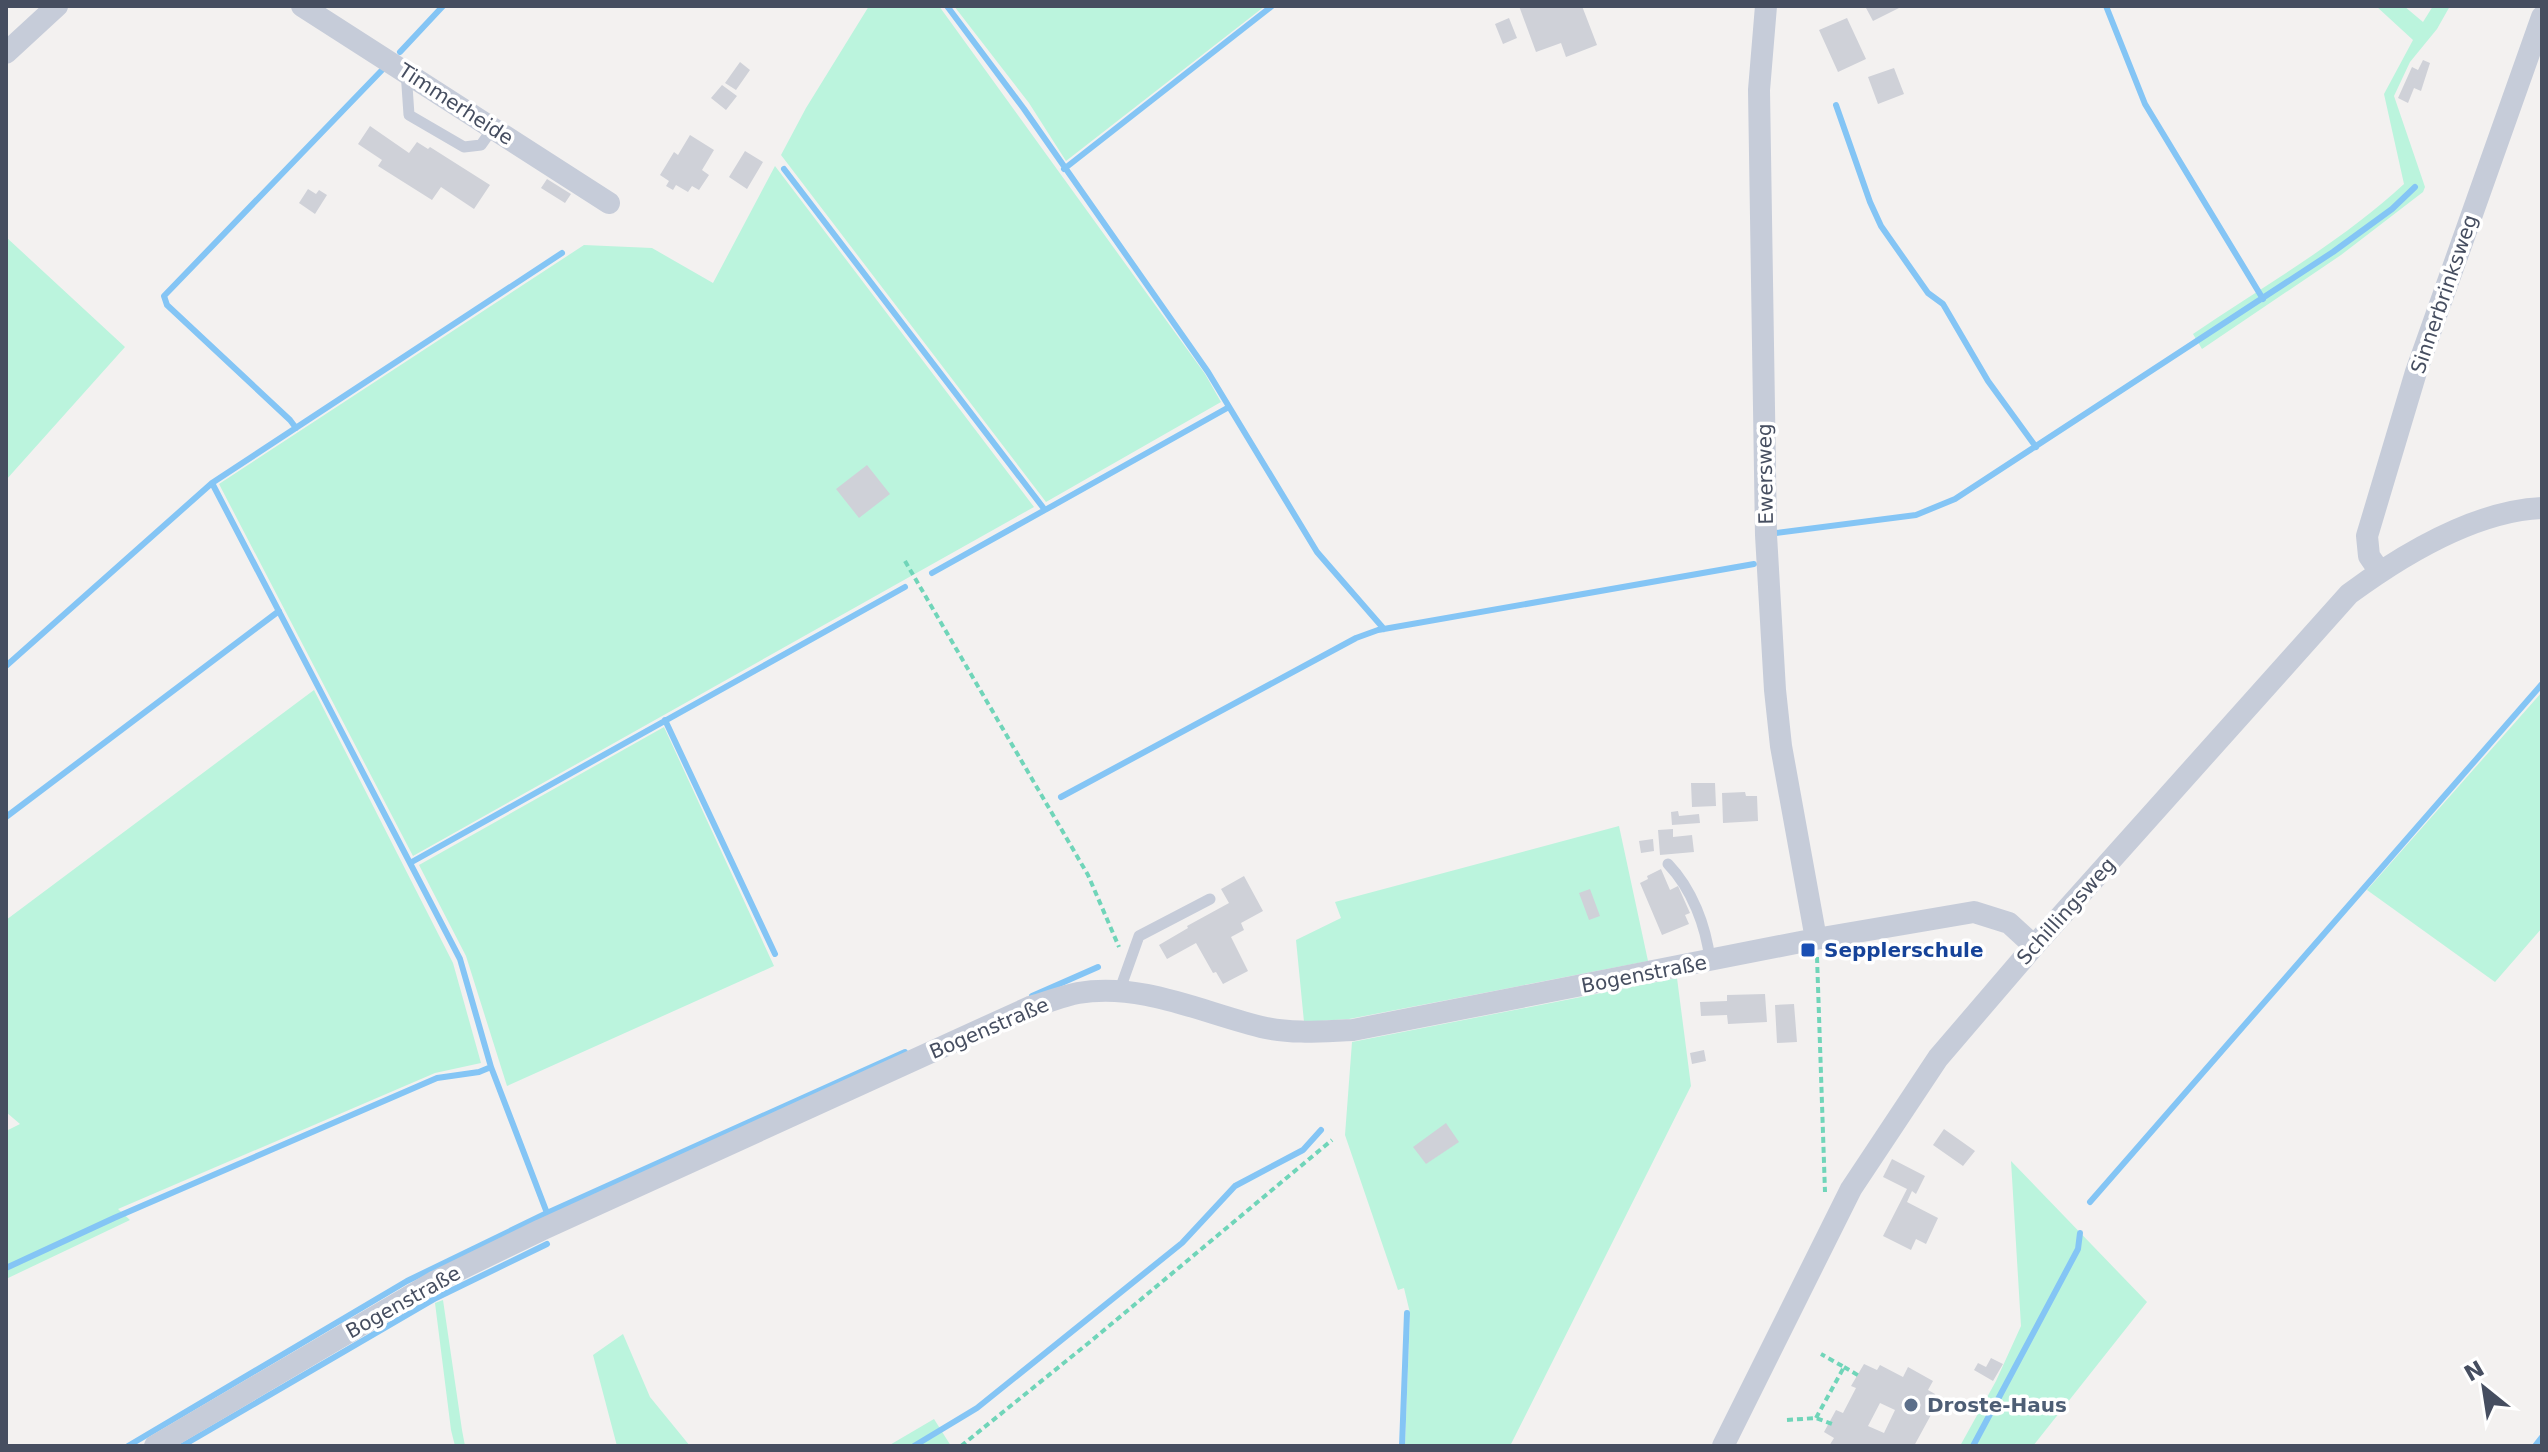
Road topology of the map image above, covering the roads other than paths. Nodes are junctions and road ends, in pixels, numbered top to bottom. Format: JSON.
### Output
{"nodes":[{"id":1,"x":57,"y":6,"type":"edge"},
{"id":2,"x":302,"y":6,"type":"edge"},
{"id":3,"x":1766,"y":6,"type":"edge"},
{"id":4,"x":2542,"y":17,"type":"edge"},
{"id":5,"x":6,"y":53,"type":"edge"},
{"id":6,"x":406,"y":71,"type":"junction"},
{"id":7,"x":493,"y":128,"type":"junction"},
{"id":8,"x":609,"y":203,"type":"dead end"},
{"id":9,"x":2542,"y":508,"type":"edge"},
{"id":10,"x":2380,"y":572,"type":"junction"},
{"id":11,"x":1668,"y":864,"type":"dead end"},
{"id":12,"x":1210,"y":899,"type":"dead end"},
{"id":13,"x":1816,"y":939,"type":"junction"},
{"id":14,"x":2034,"y":946,"type":"junction"},
{"id":15,"x":1710,"y":961,"type":"junction"},
{"id":16,"x":1119,"y":992,"type":"junction"},
{"id":17,"x":155,"y":1446,"type":"edge"},
{"id":18,"x":1723,"y":1446,"type":"edge"}],
"edges":[{"from":1,"to":5,"type":"street"},
{"from":2,"to":6,"type":"street","name":"Timmerheide"},
{"from":3,"to":13,"type":"street","name":"Ewersweg"},
{"from":4,"to":10,"type":"street","name":"Sinnerbrinksweg"},
{"from":6,"to":7,"type":"street","name":"Timmerheide"},
{"from":6,"to":7,"type":"lane"},
{"from":7,"to":8,"type":"street","name":"Timmerheide"},
{"from":9,"to":10,"type":"street","name":"Schillingsweg"},
{"from":10,"to":14,"type":"street","name":"Schillingsweg"},
{"from":11,"to":15,"type":"lane"},
{"from":12,"to":16,"type":"lane"},
{"from":13,"to":14,"type":"street","name":"Bogenstraße"},
{"from":13,"to":15,"type":"street","name":"Bogenstraße"},
{"from":14,"to":18,"type":"street","name":"Schillingsweg"},
{"from":15,"to":16,"type":"street","name":"Bogenstraße"},
{"from":16,"to":17,"type":"street","name":"Bogenstraße"}]}
